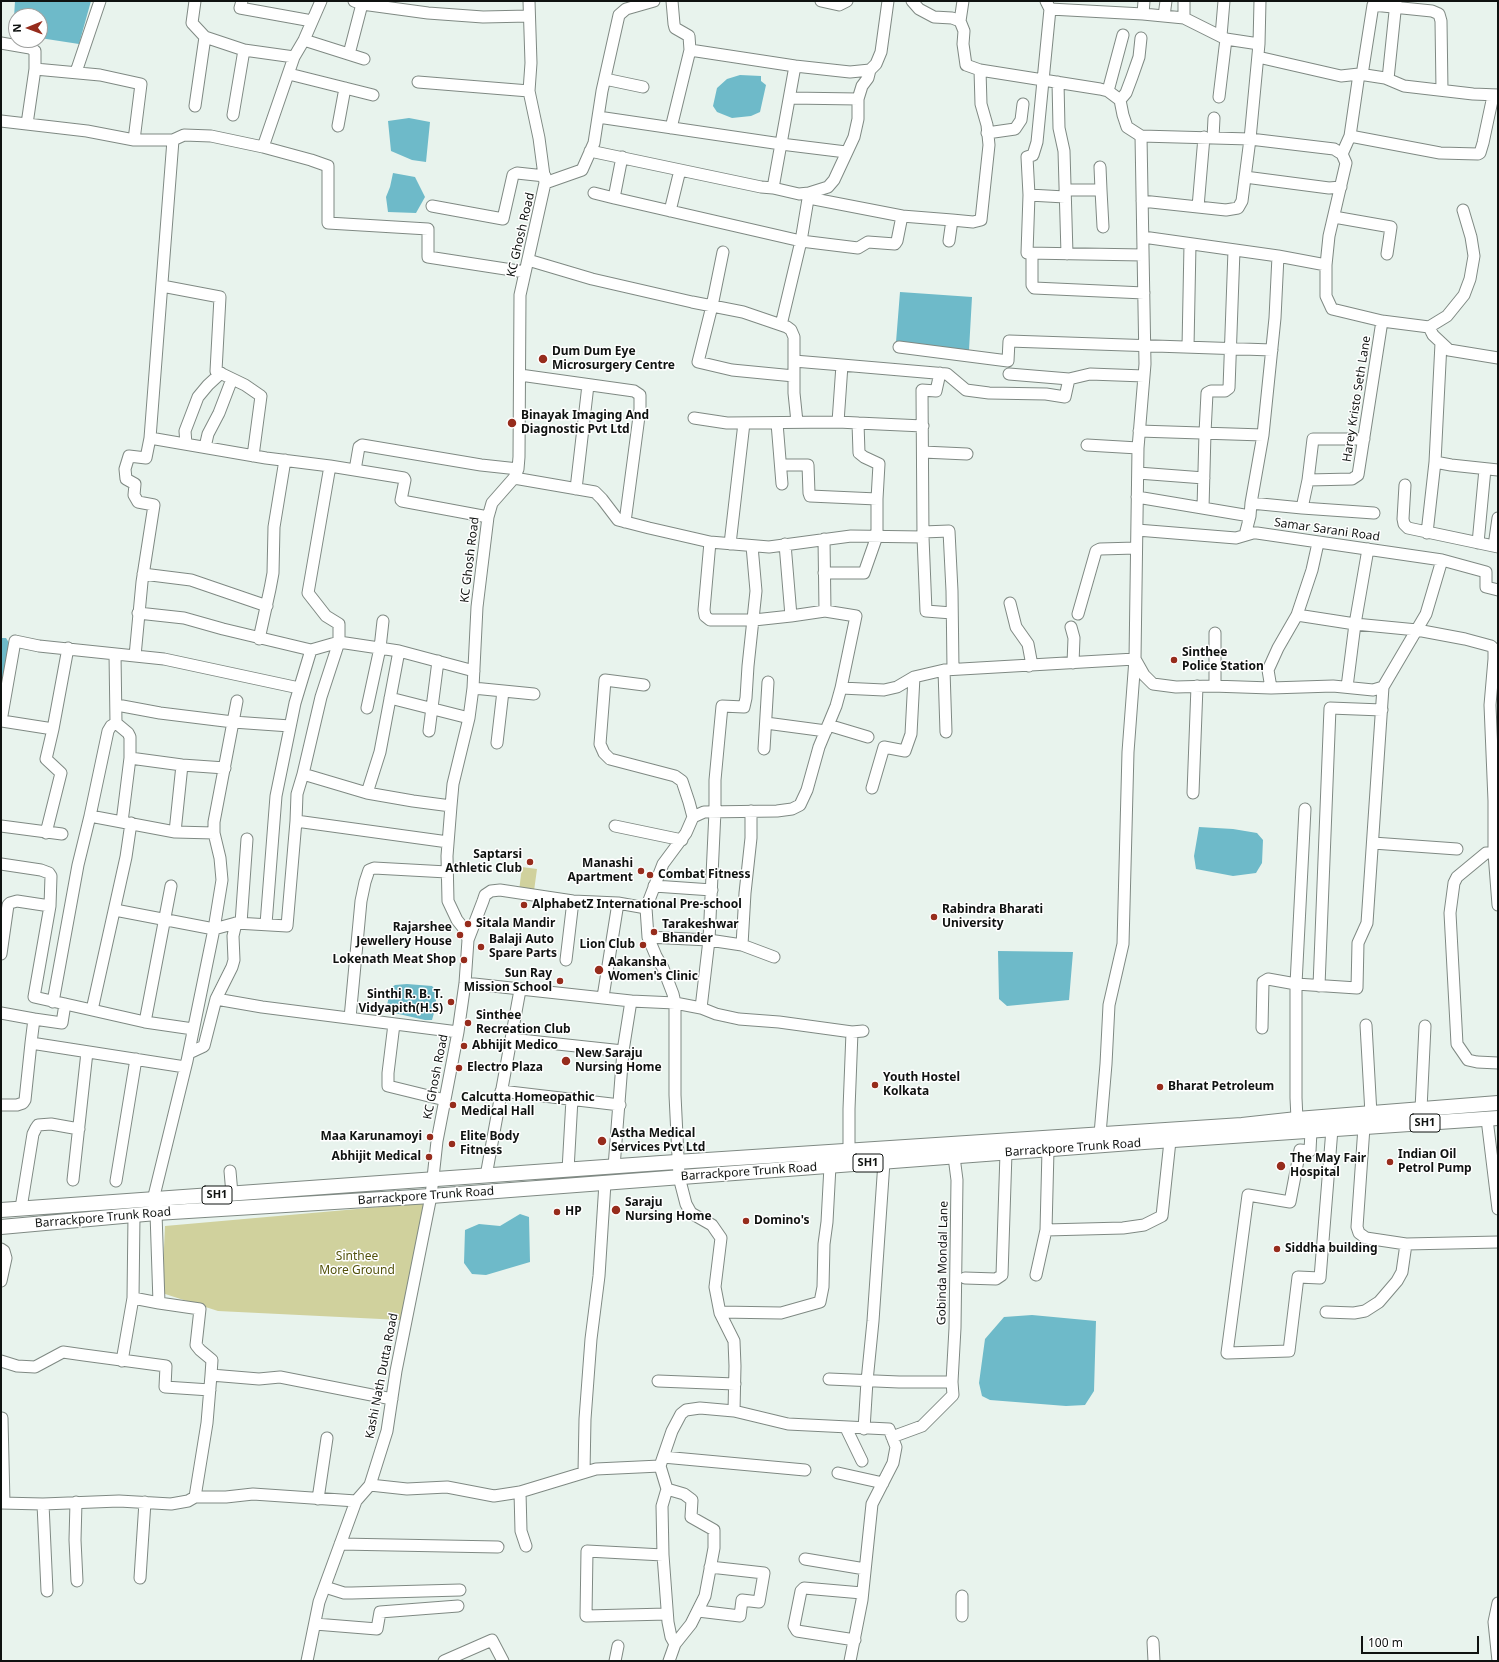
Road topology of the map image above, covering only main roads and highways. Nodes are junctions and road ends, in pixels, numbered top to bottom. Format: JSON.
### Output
{"nodes":[{"id":1,"x":1498,"y":1103,"type":"edge"},
{"id":2,"x":1492,"y":1118,"type":"edge"},
{"id":3,"x":953,"y":1151,"type":"junction"},
{"id":4,"x":155,"y":1206,"type":"junction"},
{"id":5,"x":1,"y":1210,"type":"edge"},
{"id":6,"x":1,"y":1227,"type":"edge"}],
"edges":[{"from":1,"to":3,"type":"main road","name":"Barrackpore Trunk Road","number":"SH1"},
{"from":2,"to":3,"type":"main road","name":"Barrackpore Trunk Road","number":"SH1"},
{"from":3,"to":4,"type":"main road","name":"Barrackpore Trunk Road","number":"SH1"},
{"from":3,"to":4,"type":"main road","name":"Barrackpore Trunk Road","number":"SH1"},
{"from":4,"to":5,"type":"main road","name":"Barrackpore Trunk Road","number":"SH1"},
{"from":4,"to":6,"type":"main road","name":"Barrackpore Trunk Road","number":"SH1"}]}
